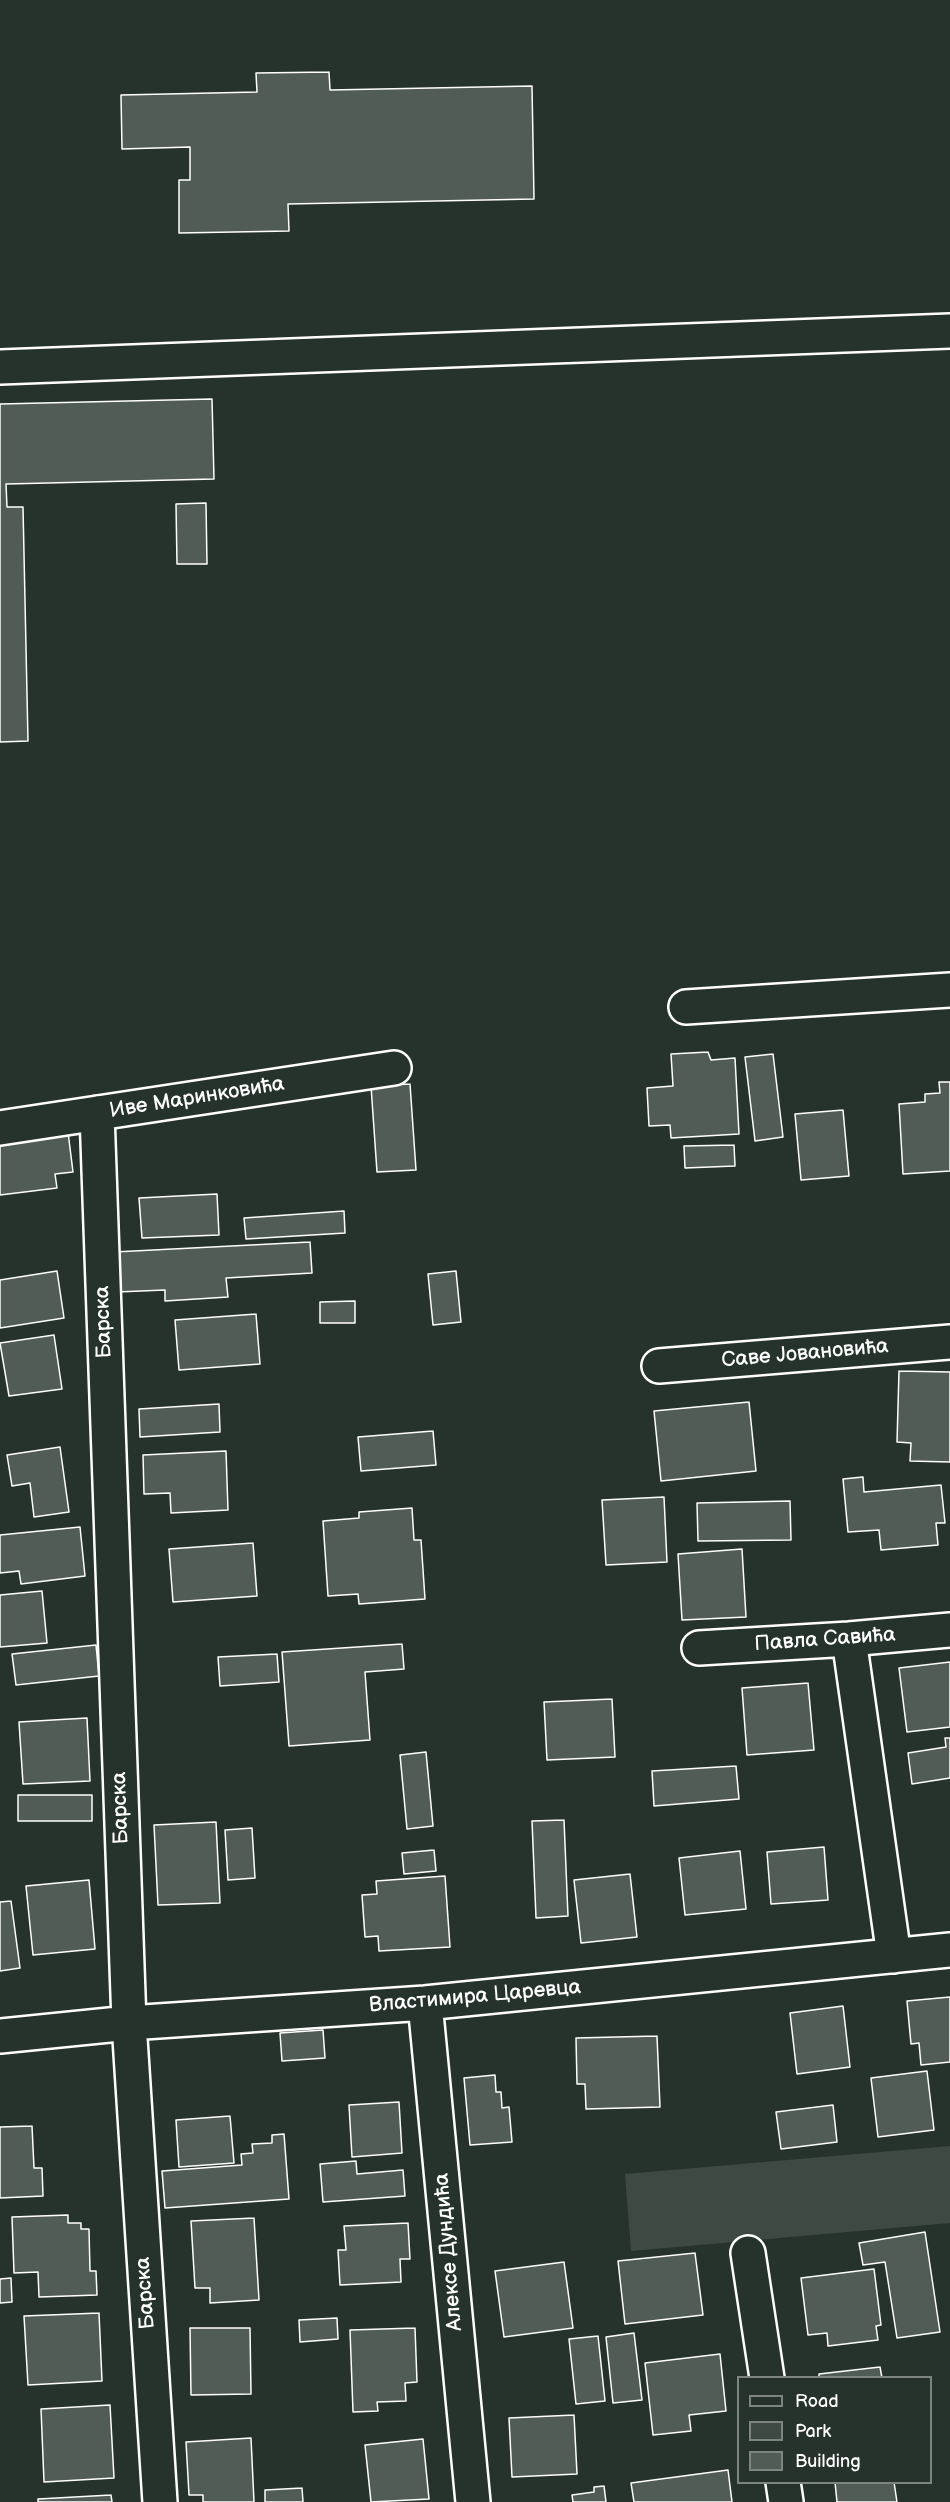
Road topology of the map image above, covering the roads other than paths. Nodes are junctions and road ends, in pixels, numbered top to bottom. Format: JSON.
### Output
{"nodes":[{"id":1,"x":950,"y":331,"type":"edge"},
{"id":2,"x":0,"y":367,"type":"edge"},
{"id":3,"x":950,"y":990,"type":"edge"},
{"id":4,"x":686,"y":1007,"type":"dead end"},
{"id":5,"x":394,"y":1068,"type":"dead end"},
{"id":6,"x":97,"y":1113,"type":"junction"},
{"id":7,"x":0,"y":1128,"type":"edge"},
{"id":8,"x":950,"y":1342,"type":"edge"},
{"id":9,"x":659,"y":1366,"type":"dead end"},
{"id":10,"x":950,"y":1630,"type":"edge"},
{"id":11,"x":849,"y":1639,"type":"junction"},
{"id":12,"x":699,"y":1648,"type":"dead end"},
{"id":13,"x":950,"y":1950,"type":"edge"},
{"id":14,"x":894,"y":1956,"type":"junction"},
{"id":15,"x":425,"y":2002,"type":"junction"},
{"id":16,"x":129,"y":2023,"type":"junction"},
{"id":17,"x":0,"y":2036,"type":"edge"},
{"id":18,"x":748,"y":2253,"type":"dead end"},
{"id":19,"x":767,"y":2376,"type":"edge"},
{"id":20,"x":783,"y":2484,"type":"edge"},
{"id":21,"x":160,"y":2502,"type":"edge"},
{"id":22,"x":473,"y":2502,"type":"edge"},
{"id":23,"x":786,"y":2502,"type":"edge"}],
"edges":[{"from":1,"to":2,"type":"street"},
{"from":3,"to":4,"type":"street"},
{"from":5,"to":6,"type":"street","name":"Иве Маринковића"},
{"from":6,"to":7,"type":"street","name":"Иве Маринковића"},
{"from":6,"to":16,"type":"street","name":"Барска"},
{"from":8,"to":9,"type":"street","name":"Саве Јовановића"},
{"from":10,"to":11,"type":"street","name":"Павла Савића"},
{"from":11,"to":12,"type":"street","name":"Павла Савића"},
{"from":11,"to":14,"type":"street"},
{"from":13,"to":14,"type":"street","name":"Властимира Царевца"},
{"from":14,"to":15,"type":"street","name":"Властимира Царевца"},
{"from":15,"to":16,"type":"street","name":"Властимира Царевца"},
{"from":15,"to":22,"type":"street","name":"Алексе Дундића"},
{"from":16,"to":17,"type":"street","name":"Властимира Царевца"},
{"from":16,"to":21,"type":"street","name":"Барска"},
{"from":18,"to":19,"type":"street"},
{"from":20,"to":23,"type":"street"}]}
